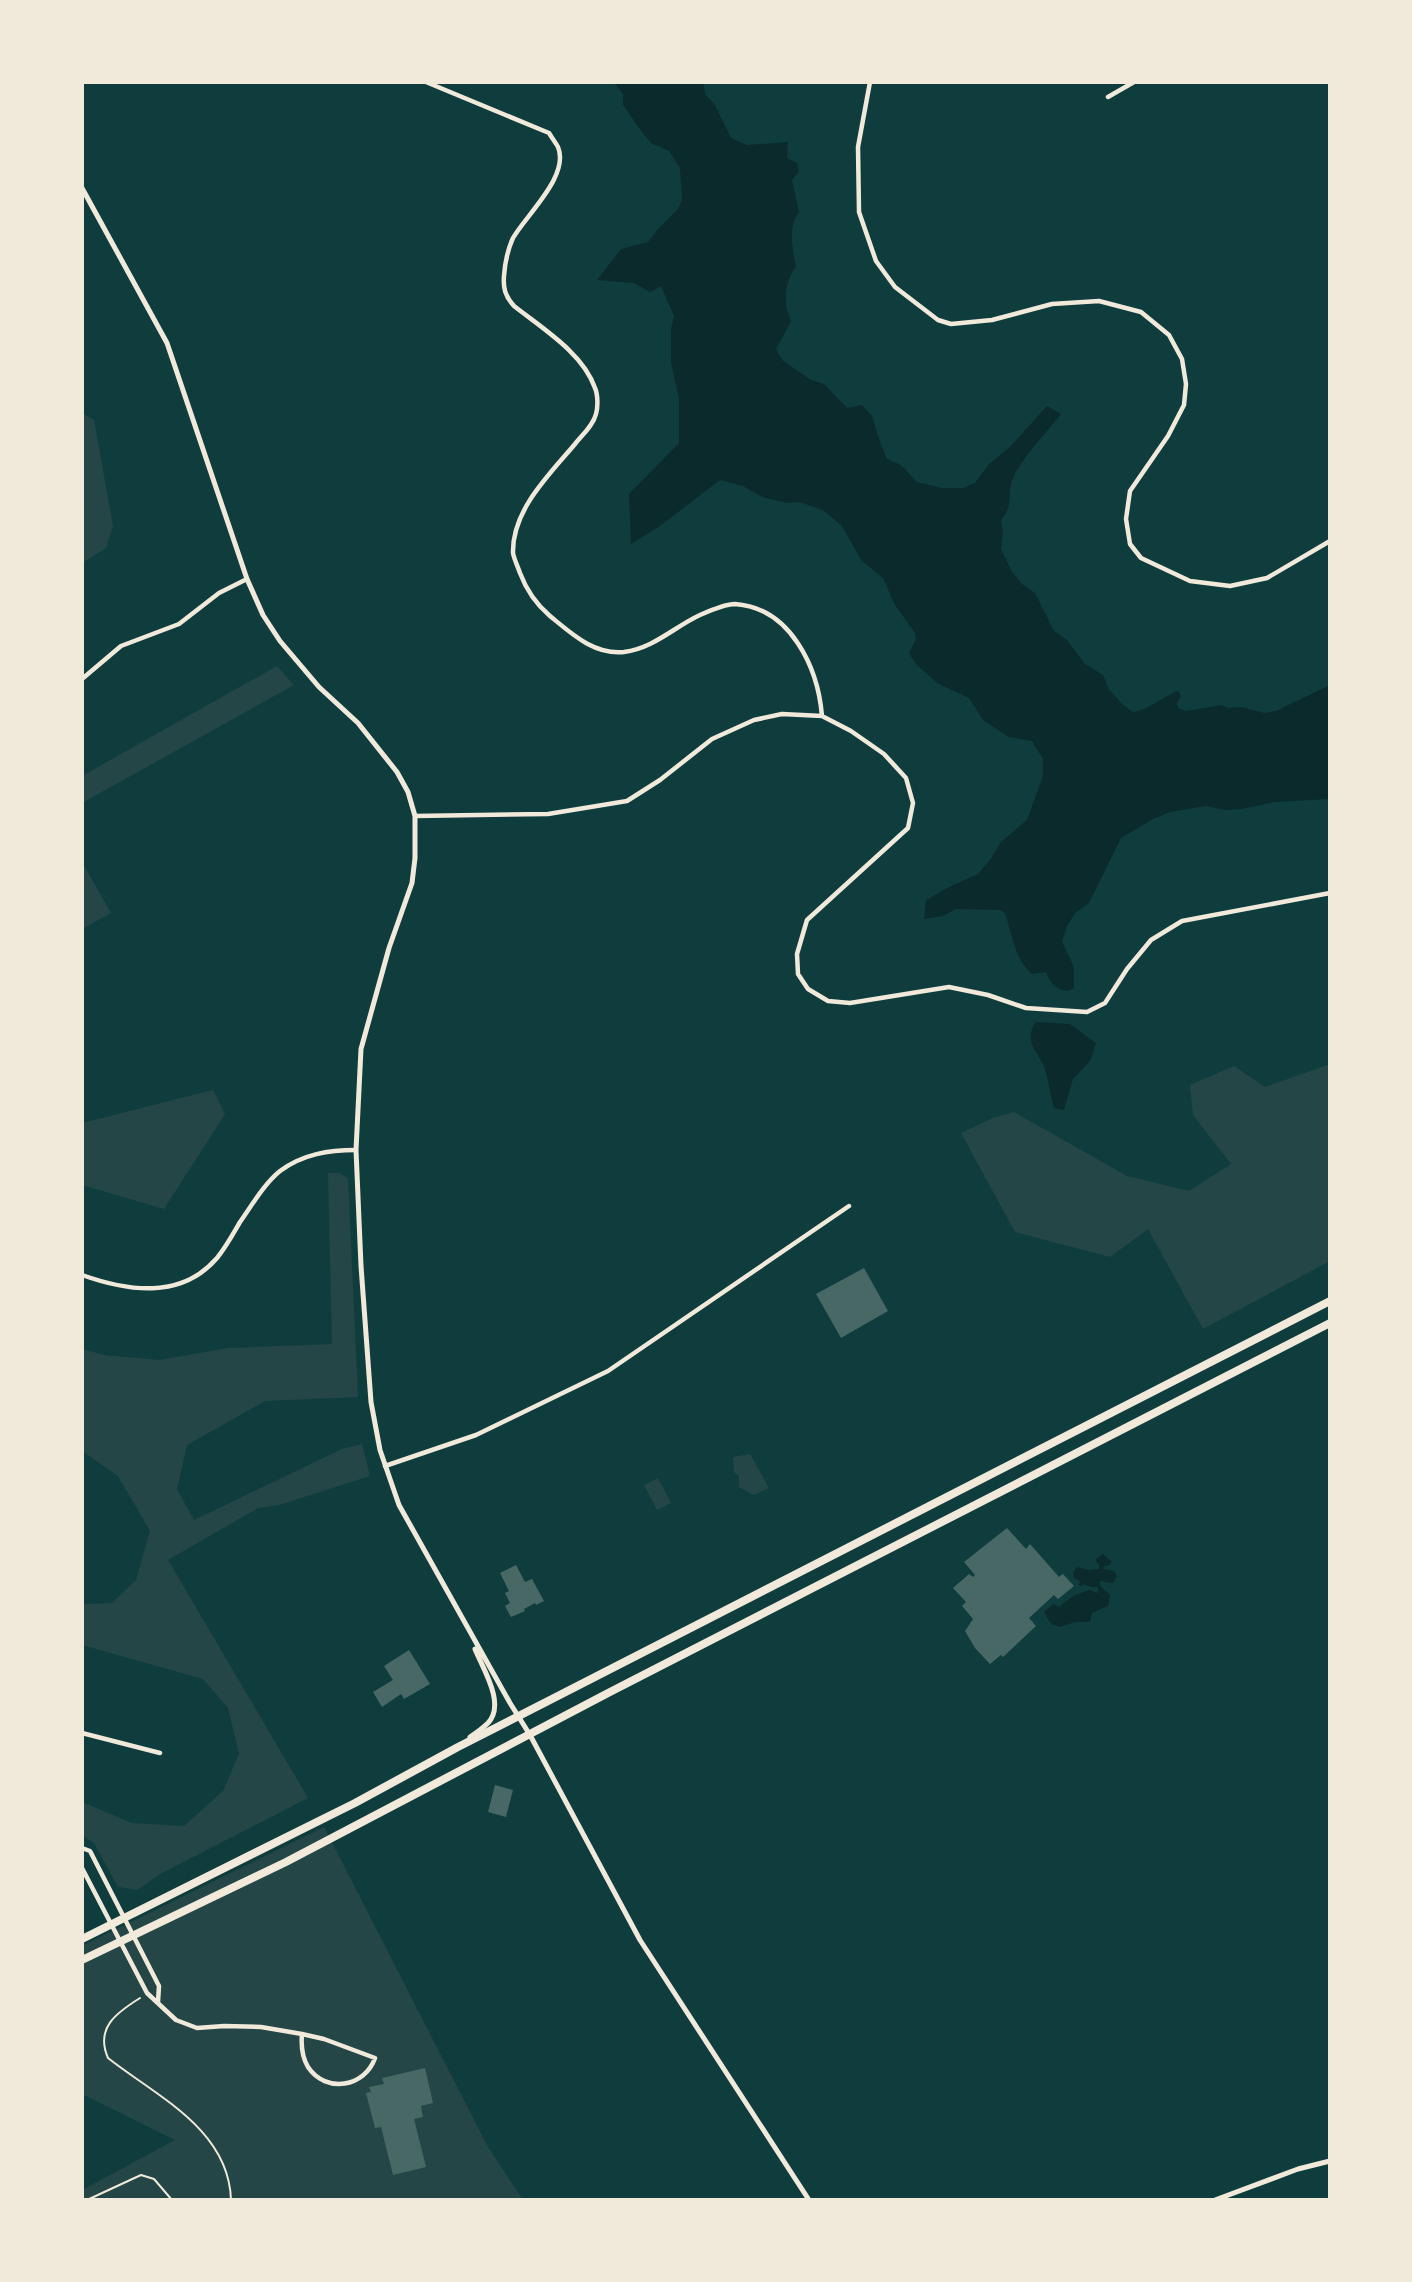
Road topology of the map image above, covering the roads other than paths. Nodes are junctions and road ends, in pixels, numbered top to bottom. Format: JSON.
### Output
{"nodes":[{"id":1,"x":426,"y":82,"type":"edge"},
{"id":2,"x":870,"y":82,"type":"edge"},
{"id":3,"x":1134,"y":82,"type":"edge"},
{"id":4,"x":1108,"y":97,"type":"dead end"},
{"id":5,"x":82,"y":188,"type":"edge"},
{"id":6,"x":1330,"y":541,"type":"edge"},
{"id":7,"x":247,"y":579,"type":"junction"},
{"id":8,"x":82,"y":679,"type":"edge"},
{"id":9,"x":822,"y":716,"type":"junction"},
{"id":10,"x":415,"y":816,"type":"junction"},
{"id":11,"x":1330,"y":893,"type":"edge"},
{"id":12,"x":356,"y":1150,"type":"junction"},
{"id":13,"x":849,"y":1206,"type":"dead end"},
{"id":14,"x":82,"y":1275,"type":"edge"},
{"id":15,"x":1330,"y":1301,"type":"edge"},
{"id":16,"x":1330,"y":1323,"type":"edge"},
{"id":17,"x":385,"y":1466,"type":"junction"},
{"id":18,"x":466,"y":1627,"type":"junction"},
{"id":19,"x":519,"y":1716,"type":"junction"},
{"id":20,"x":82,"y":1733,"type":"edge"},
{"id":21,"x":530,"y":1735,"type":"junction"},
{"id":22,"x":458,"y":1747,"type":"junction"},
{"id":23,"x":160,"y":1754,"type":"dead end"},
{"id":24,"x":82,"y":1848,"type":"edge"},
{"id":25,"x":82,"y":1868,"type":"edge"},
{"id":26,"x":125,"y":1918,"type":"junction"},
{"id":27,"x":112,"y":1924,"type":"junction"},
{"id":28,"x":134,"y":1935,"type":"junction"},
{"id":29,"x":82,"y":1939,"type":"edge"},
{"id":30,"x":120,"y":1941,"type":"junction"},
{"id":31,"x":82,"y":1960,"type":"edge"},
{"id":32,"x":158,"y":2003,"type":"junction"},
{"id":33,"x":302,"y":2034,"type":"junction"},
{"id":34,"x":1330,"y":2161,"type":"edge"},
{"id":35,"x":809,"y":2200,"type":"edge"},
{"id":36,"x":1215,"y":2200,"type":"edge"}],
"edges":[{"from":1,"to":9,"type":"street"},
{"from":2,"to":6,"type":"street"},
{"from":3,"to":4,"type":"street"},
{"from":5,"to":7,"type":"street"},
{"from":7,"to":8,"type":"street"},
{"from":7,"to":10,"type":"street"},
{"from":9,"to":10,"type":"street"},
{"from":9,"to":11,"type":"street"},
{"from":10,"to":12,"type":"street"},
{"from":12,"to":14,"type":"street"},
{"from":12,"to":17,"type":"street"},
{"from":13,"to":17,"type":"street"},
{"from":15,"to":19,"type":"highway"},
{"from":16,"to":21,"type":"highway"},
{"from":17,"to":18,"type":"street"},
{"from":18,"to":19,"type":"street"},
{"from":18,"to":22,"type":"street"},
{"from":19,"to":21,"type":"street"},
{"from":19,"to":22,"type":"highway"},
{"from":20,"to":23,"type":"street"},
{"from":21,"to":28,"type":"highway"},
{"from":21,"to":35,"type":"street"},
{"from":22,"to":26,"type":"highway"},
{"from":24,"to":26,"type":"street"},
{"from":25,"to":27,"type":"street"},
{"from":26,"to":27,"type":"highway"},
{"from":26,"to":28,"type":"street"},
{"from":27,"to":29,"type":"highway"},
{"from":27,"to":30,"type":"street"},
{"from":28,"to":30,"type":"highway"},
{"from":28,"to":32,"type":"street"},
{"from":30,"to":31,"type":"highway"},
{"from":30,"to":32,"type":"street"},
{"from":32,"to":33,"type":"street"},
{"from":33,"to":33,"type":"street"},
{"from":34,"to":36,"type":"street"}]}
